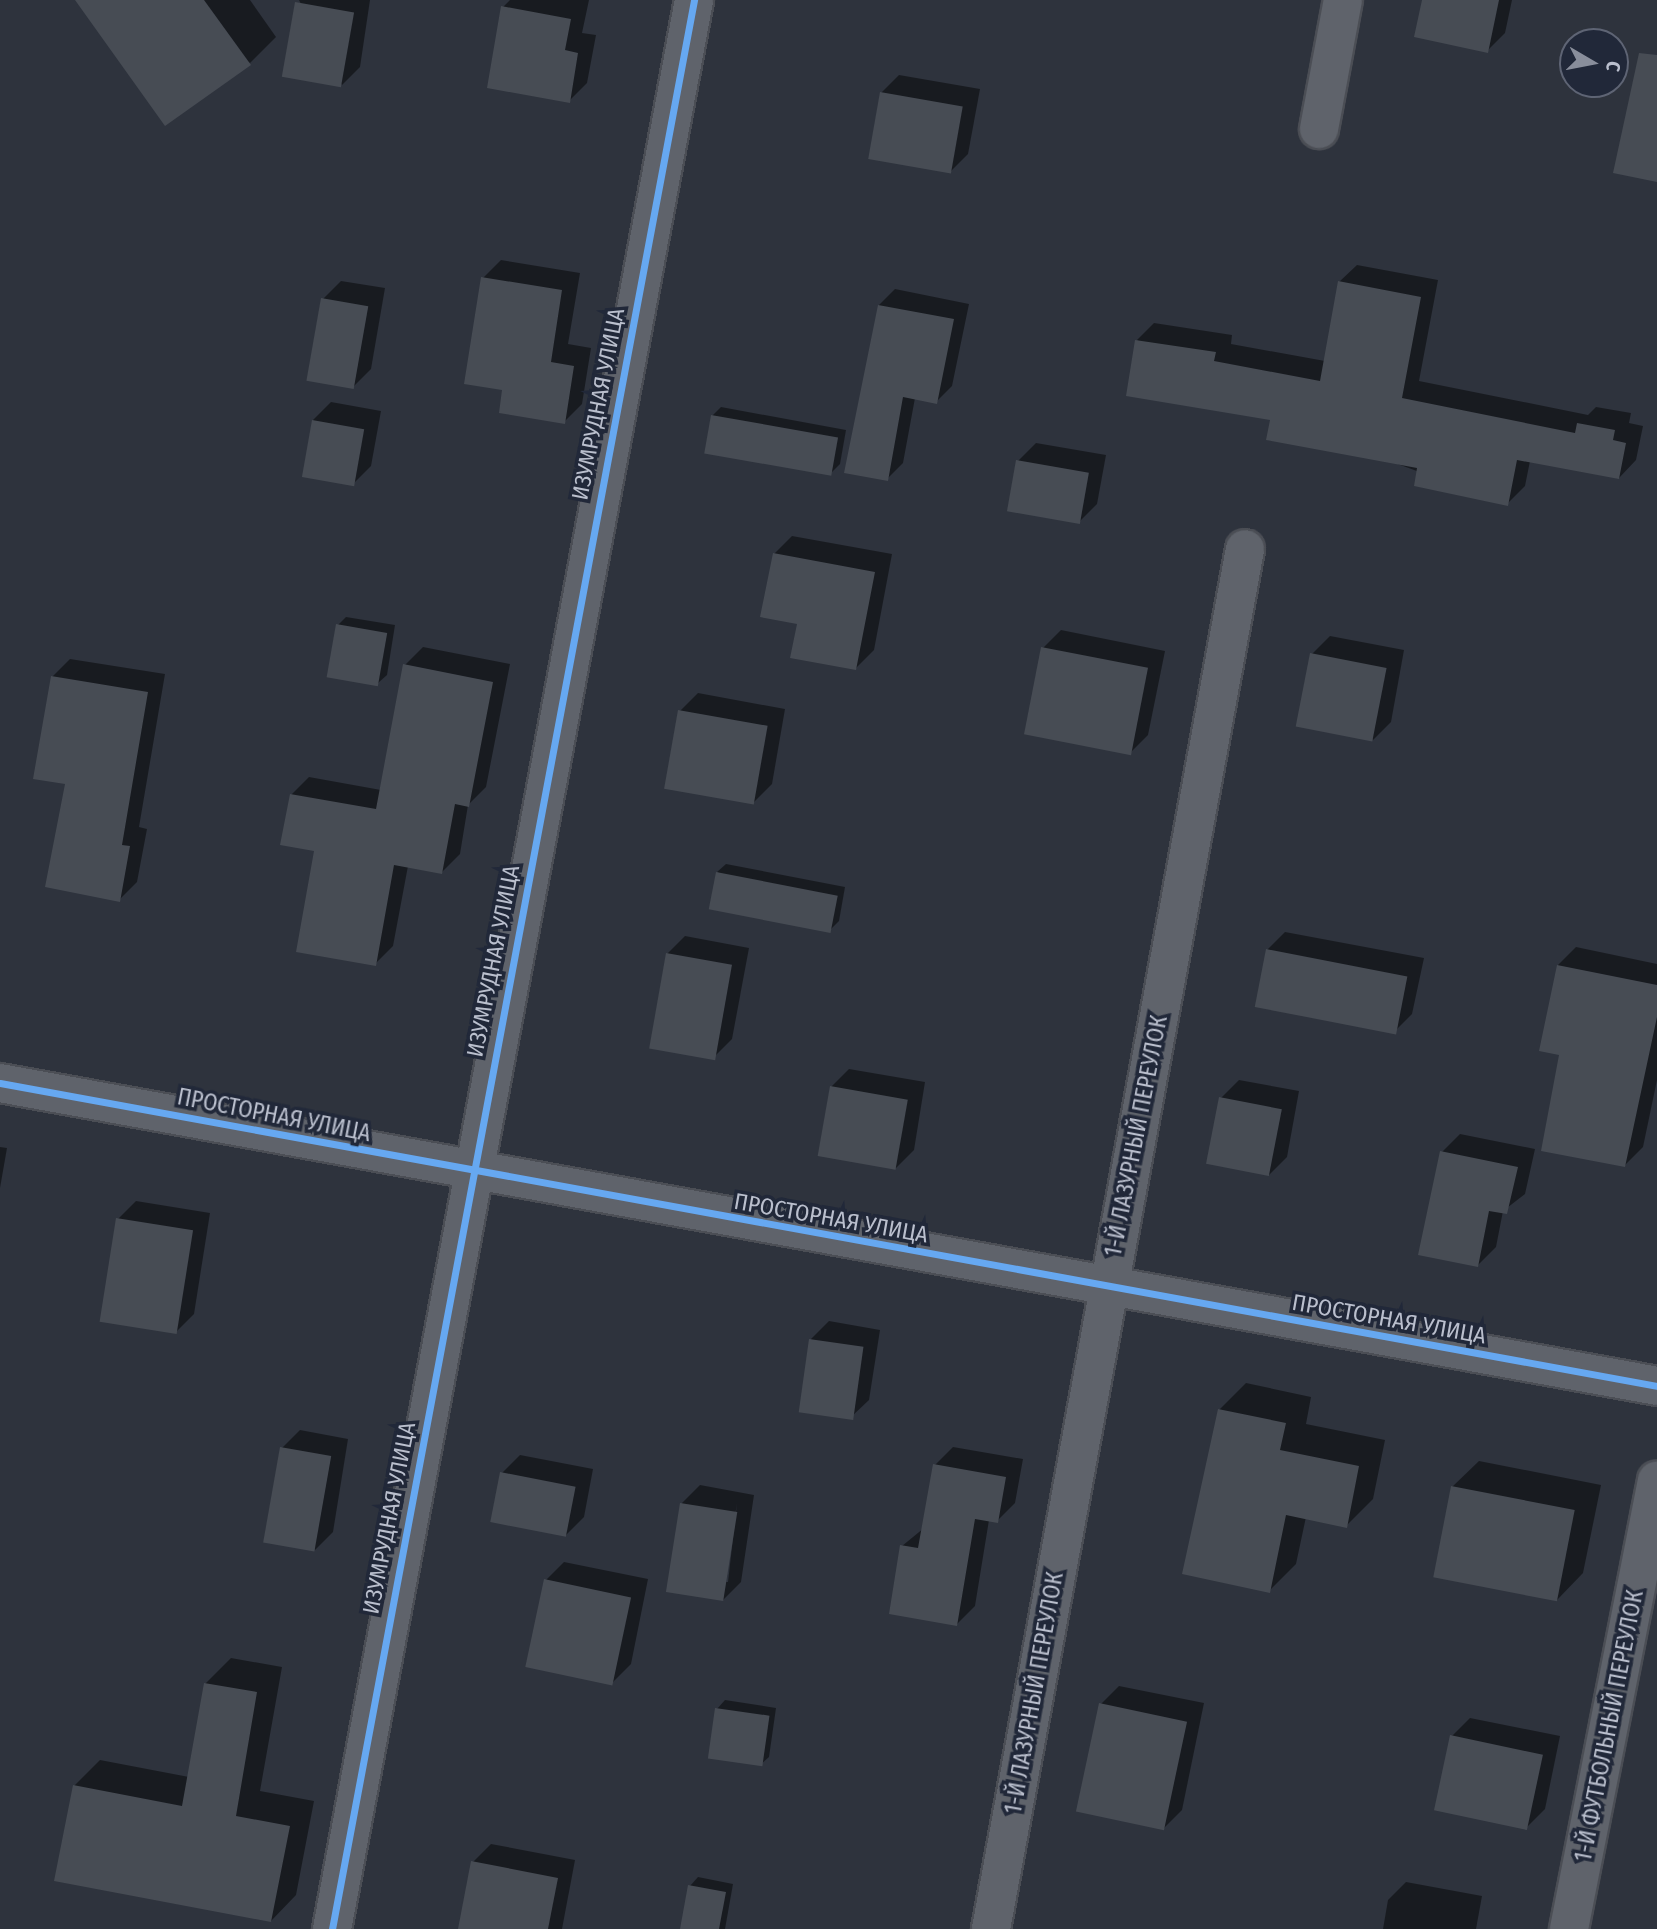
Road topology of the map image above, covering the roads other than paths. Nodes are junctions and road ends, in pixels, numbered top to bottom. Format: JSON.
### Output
{"nodes":[{"id":1,"x":694,"y":0,"type":"edge"},
{"id":2,"x":1343,"y":0,"type":"edge"},
{"id":3,"x":1319,"y":129,"type":"dead end"},
{"id":4,"x":1245,"y":549,"type":"dead end"},
{"id":5,"x":0,"y":1083,"type":"edge"},
{"id":6,"x":472,"y":1172,"type":"junction"},
{"id":7,"x":1108,"y":1288,"type":"junction"},
{"id":8,"x":1657,"y":1386,"type":"edge"},
{"id":9,"x":1657,"y":1481,"type":"edge"},
{"id":10,"x":332,"y":1929,"type":"edge"},
{"id":11,"x":991,"y":1929,"type":"edge"},
{"id":12,"x":1569,"y":1929,"type":"edge"}],
"edges":[{"from":1,"to":6,"type":"street","name":"ИЗУМРУДНАЯ УЛИЦА"},
{"from":2,"to":3,"type":"street"},
{"from":4,"to":7,"type":"street","name":"1-Й ЛАЗУРНЫЙ ПЕРЕУЛОК"},
{"from":5,"to":6,"type":"street","name":"ПРОСТОРНАЯ УЛИЦА"},
{"from":6,"to":7,"type":"street","name":"ПРОСТОРНАЯ УЛИЦА"},
{"from":6,"to":10,"type":"street","name":"ИЗУМРУДНАЯ УЛИЦА"},
{"from":7,"to":8,"type":"street","name":"ПРОСТОРНАЯ УЛИЦА"},
{"from":7,"to":11,"type":"street","name":"1-Й ЛАЗУРНЫЙ ПЕРЕУЛОК"},
{"from":9,"to":12,"type":"street","name":"1-Й ФУТБОЛЬНЫЙ ПЕРЕУЛОК"}]}
